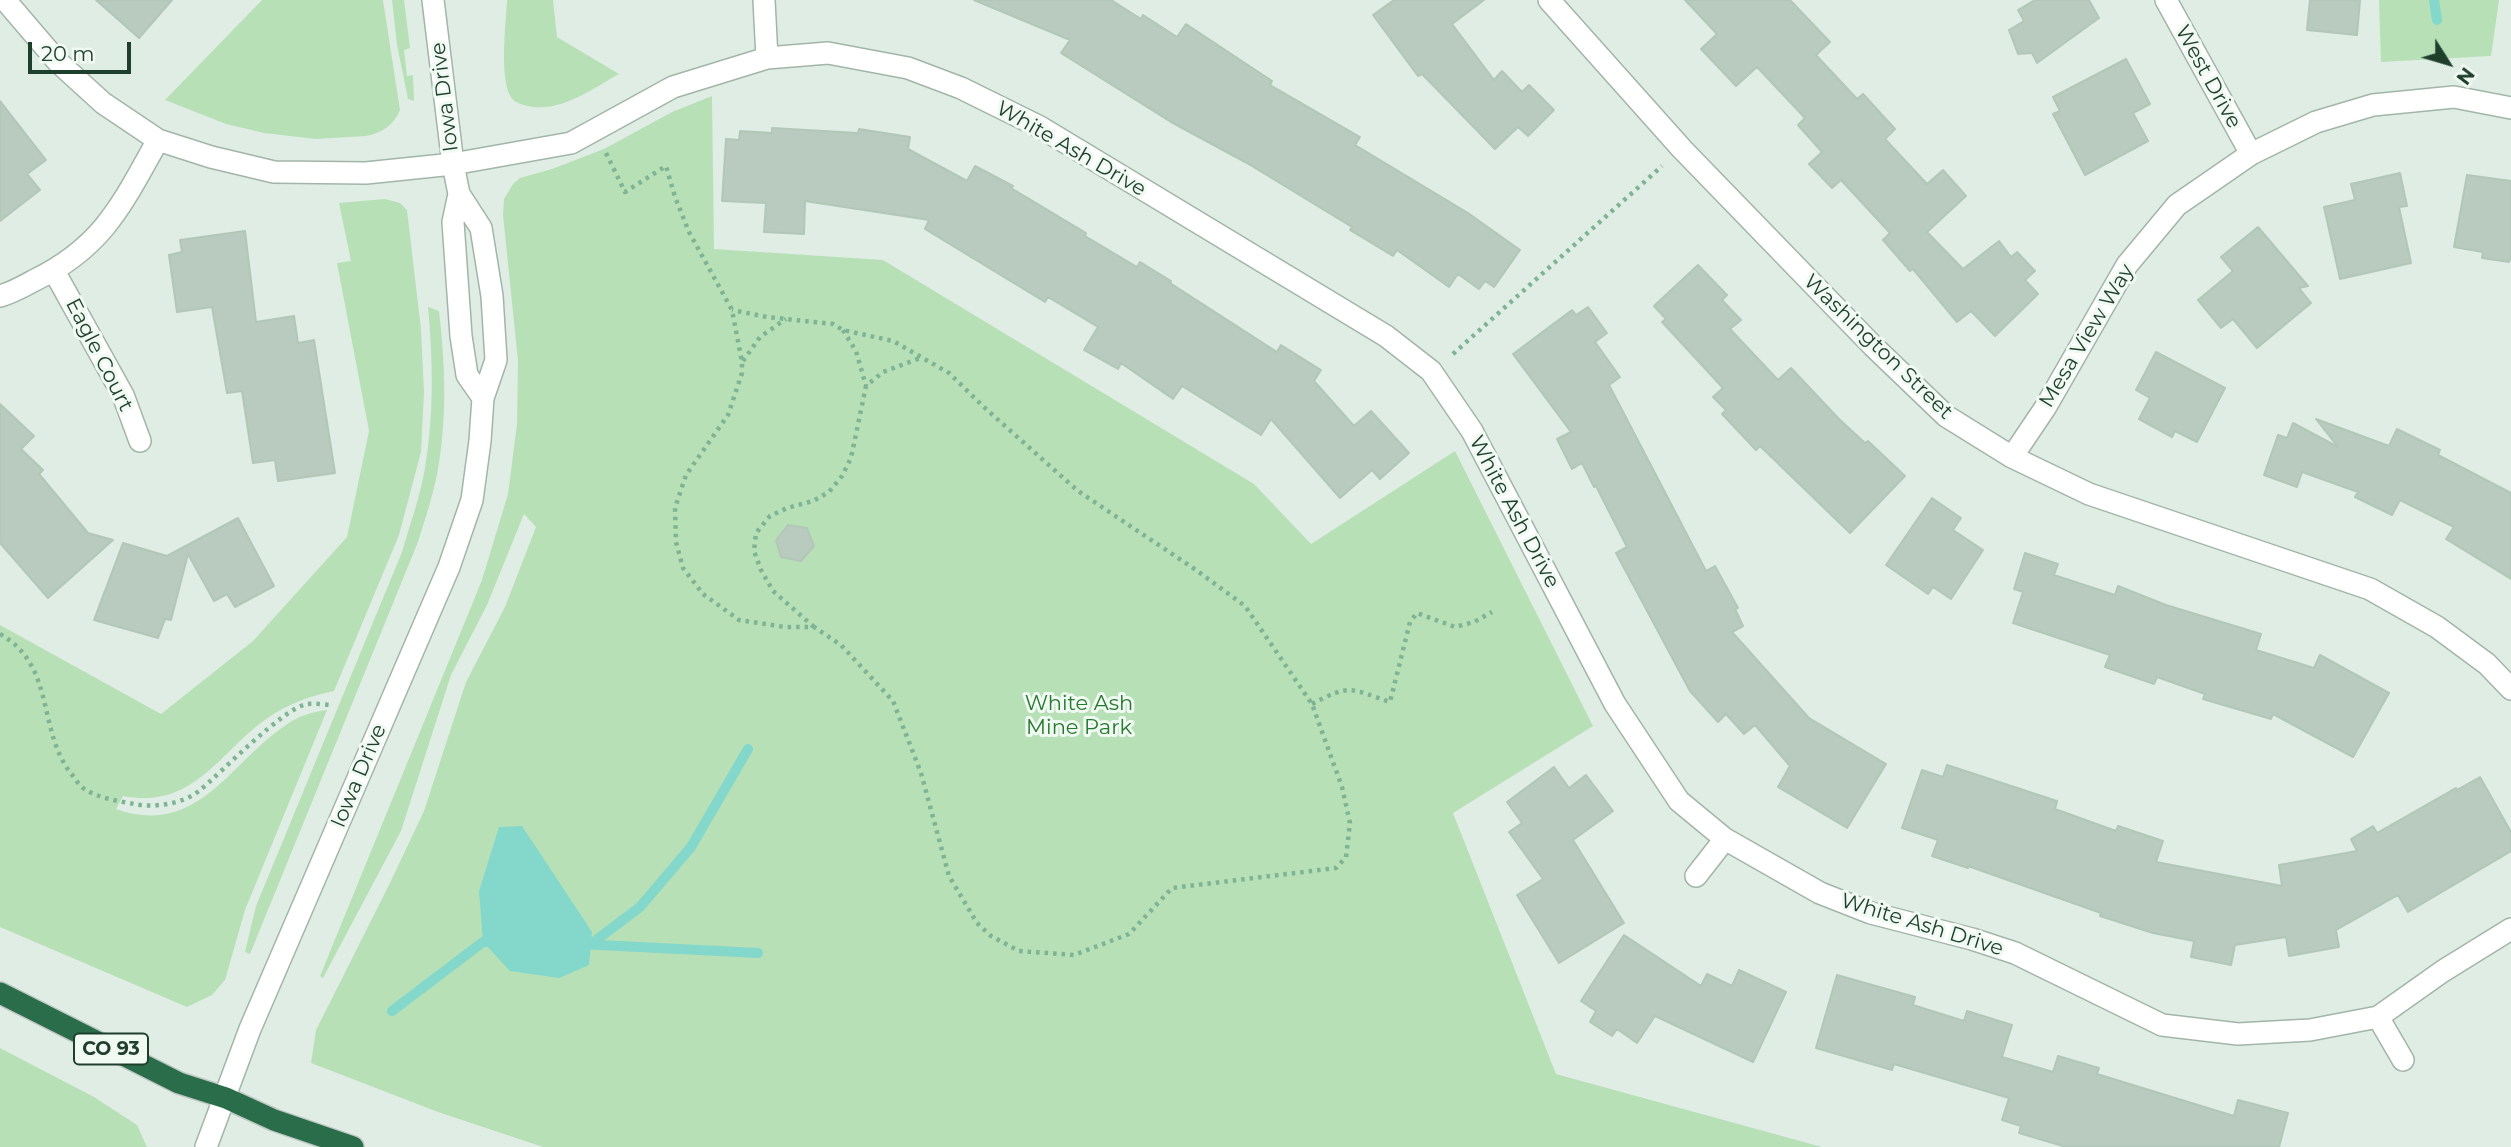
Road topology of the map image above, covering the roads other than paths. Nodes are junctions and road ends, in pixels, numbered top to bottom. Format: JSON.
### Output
{"nodes":[{"id":1,"x":5,"y":0,"type":"edge"},
{"id":2,"x":433,"y":0,"type":"edge"},
{"id":3,"x":764,"y":0,"type":"edge"},
{"id":4,"x":1549,"y":0,"type":"edge"},
{"id":5,"x":2166,"y":0,"type":"edge"},
{"id":6,"x":767,"y":58,"type":"junction"},
{"id":7,"x":2511,"y":108,"type":"edge"},
{"id":8,"x":158,"y":140,"type":"junction"},
{"id":9,"x":2251,"y":154,"type":"junction"},
{"id":10,"x":453,"y":164,"type":"junction"},
{"id":11,"x":459,"y":194,"type":"junction"},
{"id":12,"x":54,"y":271,"type":"junction"},
{"id":13,"x":0,"y":296,"type":"edge"},
{"id":14,"x":483,"y":398,"type":"junction"},
{"id":15,"x":140,"y":441,"type":"dead end"},
{"id":16,"x":2012,"y":457,"type":"junction"},
{"id":17,"x":2511,"y":690,"type":"edge"},
{"id":18,"x":1725,"y":839,"type":"junction"},
{"id":19,"x":1696,"y":876,"type":"dead end"},
{"id":20,"x":2511,"y":929,"type":"edge"},
{"id":21,"x":0,"y":993,"type":"edge"},
{"id":22,"x":2378,"y":1017,"type":"junction"},
{"id":23,"x":2403,"y":1060,"type":"dead end"},
{"id":24,"x":226,"y":1098,"type":"junction"},
{"id":25,"x":206,"y":1147,"type":"edge"},
{"id":26,"x":354,"y":1147,"type":"edge"}],
"edges":[{"from":1,"to":8,"type":"street","name":"White Ash Drive"},
{"from":2,"to":10,"type":"street","name":"Iowa Drive"},
{"from":3,"to":6,"type":"street"},
{"from":4,"to":16,"type":"street","name":"Washington Street"},
{"from":5,"to":9,"type":"street","name":"West Drive"},
{"from":6,"to":10,"type":"street","name":"White Ash Drive"},
{"from":6,"to":18,"type":"street","name":"White Ash Drive"},
{"from":7,"to":9,"type":"street","name":"Mesa View Way"},
{"from":8,"to":10,"type":"street","name":"White Ash Drive"},
{"from":8,"to":12,"type":"street"},
{"from":9,"to":16,"type":"street","name":"Mesa View Way"},
{"from":10,"to":11,"type":"street","name":"Iowa Drive"},
{"from":11,"to":14,"type":"street","name":"Iowa Drive"},
{"from":11,"to":14,"type":"street","name":"Iowa Drive"},
{"from":12,"to":13,"type":"street"},
{"from":12,"to":15,"type":"street","name":"Eagle Court"},
{"from":14,"to":24,"type":"street","name":"Iowa Drive"},
{"from":16,"to":17,"type":"street","name":"Washington Street"},
{"from":18,"to":19,"type":"street"},
{"from":18,"to":22,"type":"street","name":"White Ash Drive"},
{"from":20,"to":22,"type":"street","name":"White Ash Drive"},
{"from":21,"to":24,"type":"highway","number":"CO 93"},
{"from":22,"to":23,"type":"street"},
{"from":24,"to":25,"type":"street","name":"Iowa Drive"},
{"from":24,"to":26,"type":"highway","number":"CO 93"}]}
